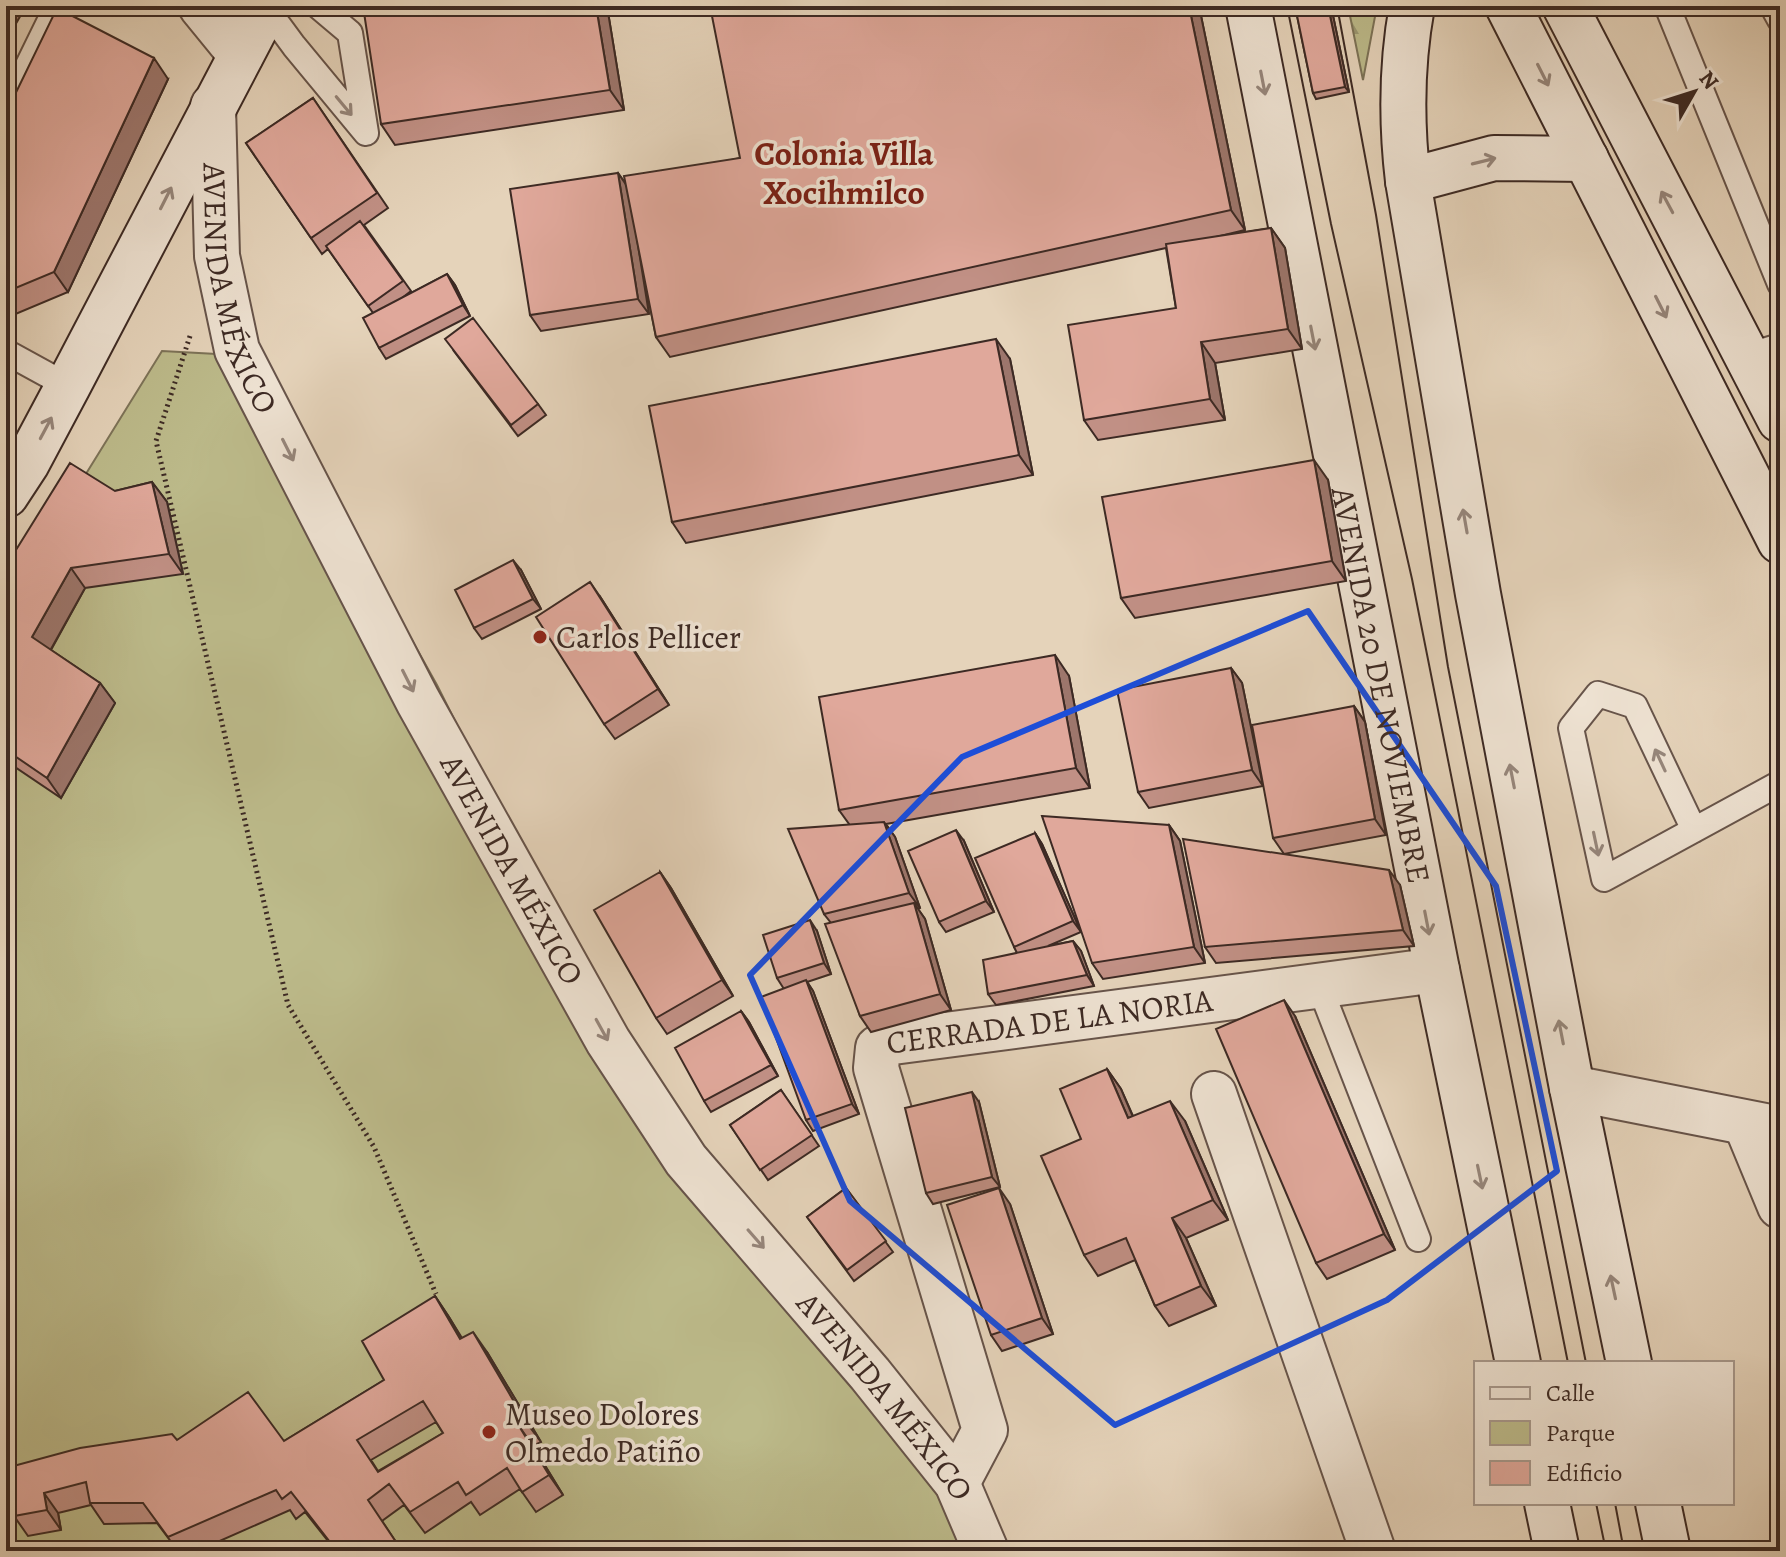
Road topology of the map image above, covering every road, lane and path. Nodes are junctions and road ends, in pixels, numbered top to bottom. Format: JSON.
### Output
{"nodes":[{"id":1,"x":57,"y":6,"type":"edge"},
{"id":2,"x":201,"y":6,"type":"edge"},
{"id":3,"x":318,"y":6,"type":"edge"},
{"id":4,"x":1248,"y":6,"type":"edge"},
{"id":5,"x":1412,"y":6,"type":"edge"},
{"id":6,"x":1508,"y":6,"type":"edge"},
{"id":7,"x":1565,"y":6,"type":"edge"},
{"id":8,"x":1667,"y":6,"type":"edge"},
{"id":9,"x":266,"y":7,"type":"edge"},
{"id":10,"x":241,"y":55,"type":"junction"},
{"id":11,"x":213,"y":106,"type":"junction"},
{"id":12,"x":6,"y":110,"type":"edge"},
{"id":13,"x":1586,"y":159,"type":"junction"},
{"id":14,"x":1408,"y":181,"type":"junction"},
{"id":15,"x":1780,"y":284,"type":"edge"},
{"id":16,"x":194,"y":325,"type":"dead end"},
{"id":17,"x":1764,"y":351,"type":"edge"},
{"id":18,"x":6,"y":352,"type":"edge"},
{"id":19,"x":68,"y":386,"type":"junction"},
{"id":20,"x":1780,"y":420,"type":"edge"},
{"id":21,"x":6,"y":495,"type":"edge"},
{"id":22,"x":1780,"y":541,"type":"edge"},
{"id":23,"x":1780,"y":783,"type":"edge"},
{"id":24,"x":1694,"y":830,"type":"junction"},
{"id":25,"x":1437,"y":970,"type":"junction"},
{"id":26,"x":1319,"y":985,"type":"junction"},
{"id":27,"x":1572,"y":1088,"type":"junction"},
{"id":28,"x":1214,"y":1094,"type":"dead end"},
{"id":29,"x":1763,"y":1127,"type":"edge"},
{"id":30,"x":1780,"y":1206,"type":"edge"},
{"id":31,"x":1418,"y":1239,"type":"dead end"},
{"id":32,"x":436,"y":1294,"type":"edge"},
{"id":33,"x":1518,"y":1361,"type":"edge"},
{"id":34,"x":1629,"y":1361,"type":"edge"},
{"id":35,"x":957,"y":1483,"type":"junction"},
{"id":36,"x":1547,"y":1505,"type":"edge"},
{"id":37,"x":1658,"y":1505,"type":"edge"},
{"id":38,"x":986,"y":1551,"type":"edge"},
{"id":39,"x":1373,"y":1551,"type":"edge"},
{"id":40,"x":1557,"y":1551,"type":"edge"},
{"id":41,"x":1668,"y":1551,"type":"edge"}],
"edges":[{"from":1,"to":12,"type":"lane"},
{"from":2,"to":10,"type":"main road"},
{"from":9,"to":3,"type":"lane","one_way":true},
{"from":4,"to":25,"type":"main road","name":"AVENIDA 20 DE NOVIEMBRE","one_way":true},
{"from":5,"to":14,"type":"main road"},
{"from":6,"to":13,"type":"main road","one_way":true},
{"from":17,"to":7,"type":"main road","one_way":true},
{"from":8,"to":15,"type":"lane"},
{"from":9,"to":10,"type":"main road"},
{"from":10,"to":11,"type":"main road"},
{"from":19,"to":11,"type":"main road","one_way":true},
{"from":11,"to":35,"type":"main road","name":"AVENIDA MÉXICO","one_way":true},
{"from":14,"to":13,"type":"main road","one_way":true},
{"from":13,"to":22,"type":"main road","one_way":true},
{"from":27,"to":14,"type":"main road","one_way":true},
{"from":16,"to":32,"type":"path"},
{"from":17,"to":20,"type":"main road"},
{"from":18,"to":19,"type":"lane"},
{"from":21,"to":19,"type":"main road","one_way":true},
{"from":23,"to":24,"type":"lane"},
{"from":24,"to":24,"type":"lane","one_way":true},
{"from":25,"to":26,"type":"main road","name":"CERRADA DE LA NORIA"},
{"from":25,"to":33,"type":"main road","name":"AVENIDA 20 DE NOVIEMBRE","one_way":true},
{"from":26,"to":31,"type":"lane"},
{"from":26,"to":35,"type":"main road","name":"CERRADA DE LA NORIA"},
{"from":27,"to":29,"type":"main road"},
{"from":34,"to":27,"type":"main road","one_way":true},
{"from":28,"to":39,"type":"main road"},
{"from":29,"to":30,"type":"main road"},
{"from":35,"to":38,"type":"main road","name":"AVENIDA MÉXICO"},
{"from":36,"to":40,"type":"main road"},
{"from":37,"to":41,"type":"main road"}]}
